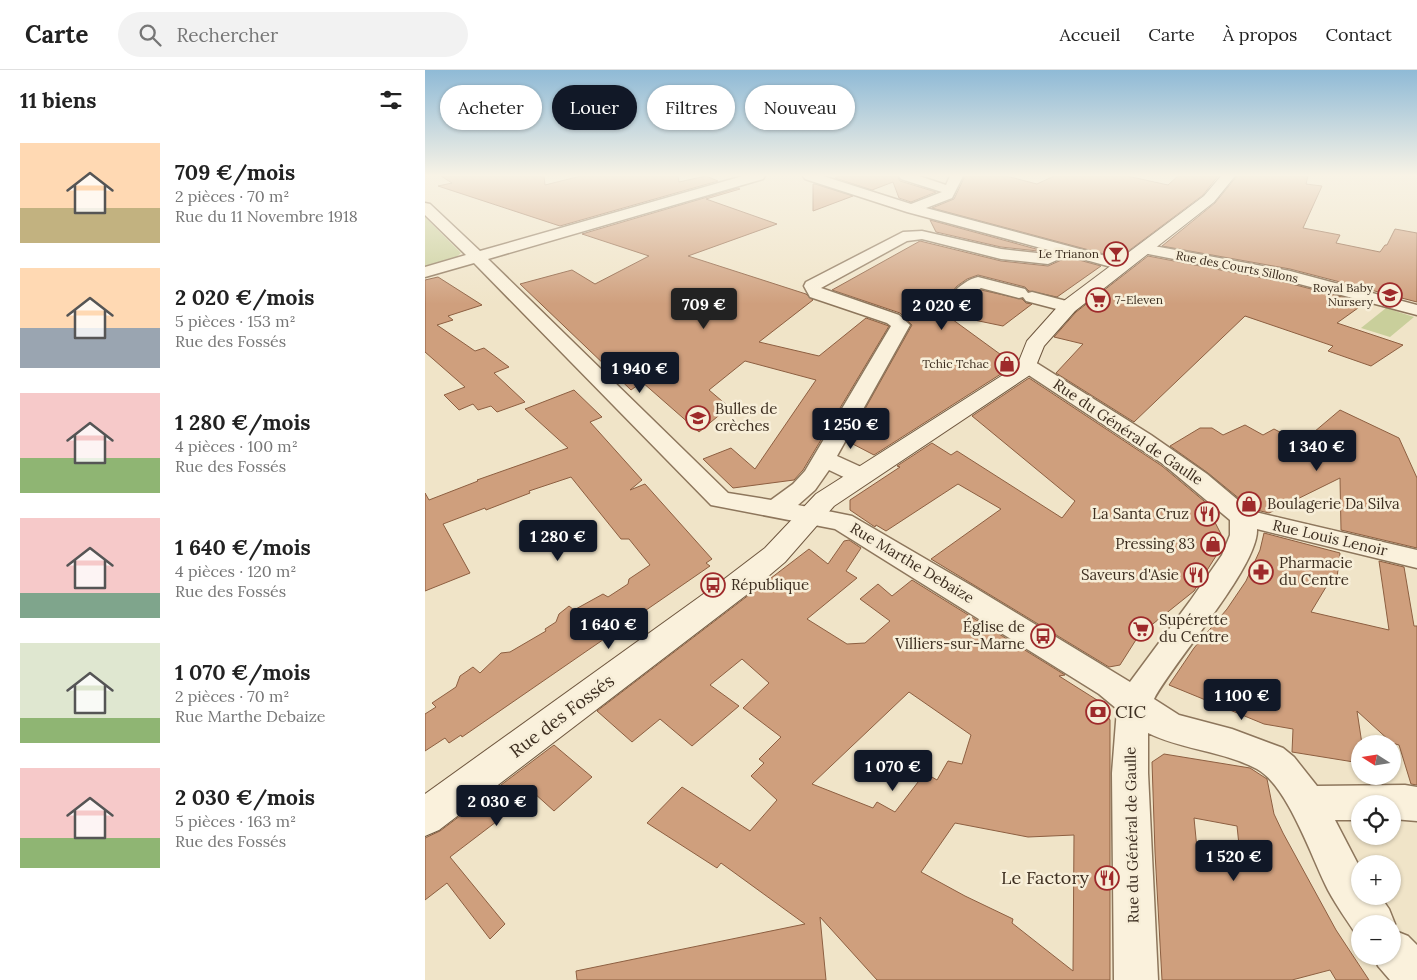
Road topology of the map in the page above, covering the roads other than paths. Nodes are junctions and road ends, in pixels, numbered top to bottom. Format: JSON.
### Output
{"nodes":[{"id":1,"x":437,"y":218,"type":"edge"},
{"id":2,"x":613,"y":218,"type":"edge"},
{"id":3,"x":947,"y":218,"type":"edge"},
{"id":4,"x":1183,"y":218,"type":"edge"},
{"id":5,"x":1143,"y":249,"type":"junction"},
{"id":6,"x":1065,"y":250,"type":"junction"},
{"id":7,"x":477,"y":258,"type":"junction"},
{"id":8,"x":1122,"y":265,"type":"junction"},
{"id":9,"x":425,"y":272,"type":"edge"},
{"id":10,"x":1001,"y":288,"type":"dead end"},
{"id":11,"x":1068,"y":306,"type":"junction"},
{"id":12,"x":1415,"y":309,"type":"edge"},
{"id":13,"x":1028,"y":366,"type":"junction"},
{"id":14,"x":825,"y":459,"type":"junction"},
{"id":15,"x":861,"y":476,"type":"junction"},
{"id":16,"x":775,"y":510,"type":"junction"},
{"id":17,"x":811,"y":516,"type":"junction"},
{"id":18,"x":1243,"y":518,"type":"junction"},
{"id":19,"x":1415,"y":565,"type":"edge"},
{"id":20,"x":1135,"y":702,"type":"junction"},
{"id":21,"x":1305,"y":798,"type":"junction"},
{"id":22,"x":1417,"y":804,"type":"edge"},
{"id":23,"x":425,"y":817,"type":"edge"},
{"id":24,"x":1368,"y":915,"type":"edge"},
{"id":25,"x":1401,"y":960,"type":"edge"},
{"id":26,"x":1417,"y":977,"type":"edge"},
{"id":27,"x":1136,"y":980,"type":"edge"}],
"edges":[{"from":1,"to":7,"type":"street","name":"Rue Marthe Debaize"},
{"from":2,"to":7,"type":"street"},
{"from":3,"to":6,"type":"street"},
{"from":4,"to":5,"type":"main road"},
{"from":5,"to":8,"type":"main road"},
{"from":5,"to":12,"type":"street","name":"Rue des Courts Sillons"},
{"from":6,"to":8,"type":"street"},
{"from":6,"to":14,"type":"street"},
{"from":7,"to":9,"type":"street"},
{"from":7,"to":16,"type":"street","name":"Rue Marthe Debaize"},
{"from":8,"to":11,"type":"main road"},
{"from":10,"to":11,"type":"street"},
{"from":11,"to":13,"type":"main road"},
{"from":13,"to":15,"type":"main road","name":"Rue des Fossés"},
{"from":13,"to":18,"type":"street","name":"Rue du Général de Gaulle"},
{"from":14,"to":15,"type":"street"},
{"from":14,"to":16,"type":"street"},
{"from":15,"to":17,"type":"main road","name":"Rue des Fossés"},
{"from":16,"to":17,"type":"street","name":"Rue Marthe Debaize"},
{"from":17,"to":20,"type":"street","name":"Rue Marthe Debaize"},
{"from":17,"to":23,"type":"main road","name":"Rue des Fossés"},
{"from":18,"to":19,"type":"street","name":"Rue Louis Lenoir"},
{"from":18,"to":20,"type":"street","name":"Rue du Général de Gaulle"},
{"from":20,"to":21,"type":"street","name":"Rue Marthe Debaize"},
{"from":20,"to":27,"type":"street","name":"Rue du Général de Gaulle"},
{"from":21,"to":22,"type":"street"},
{"from":21,"to":24,"type":"street","name":"Rue Marthe Debaize"},
{"from":25,"to":26,"type":"street"}]}
